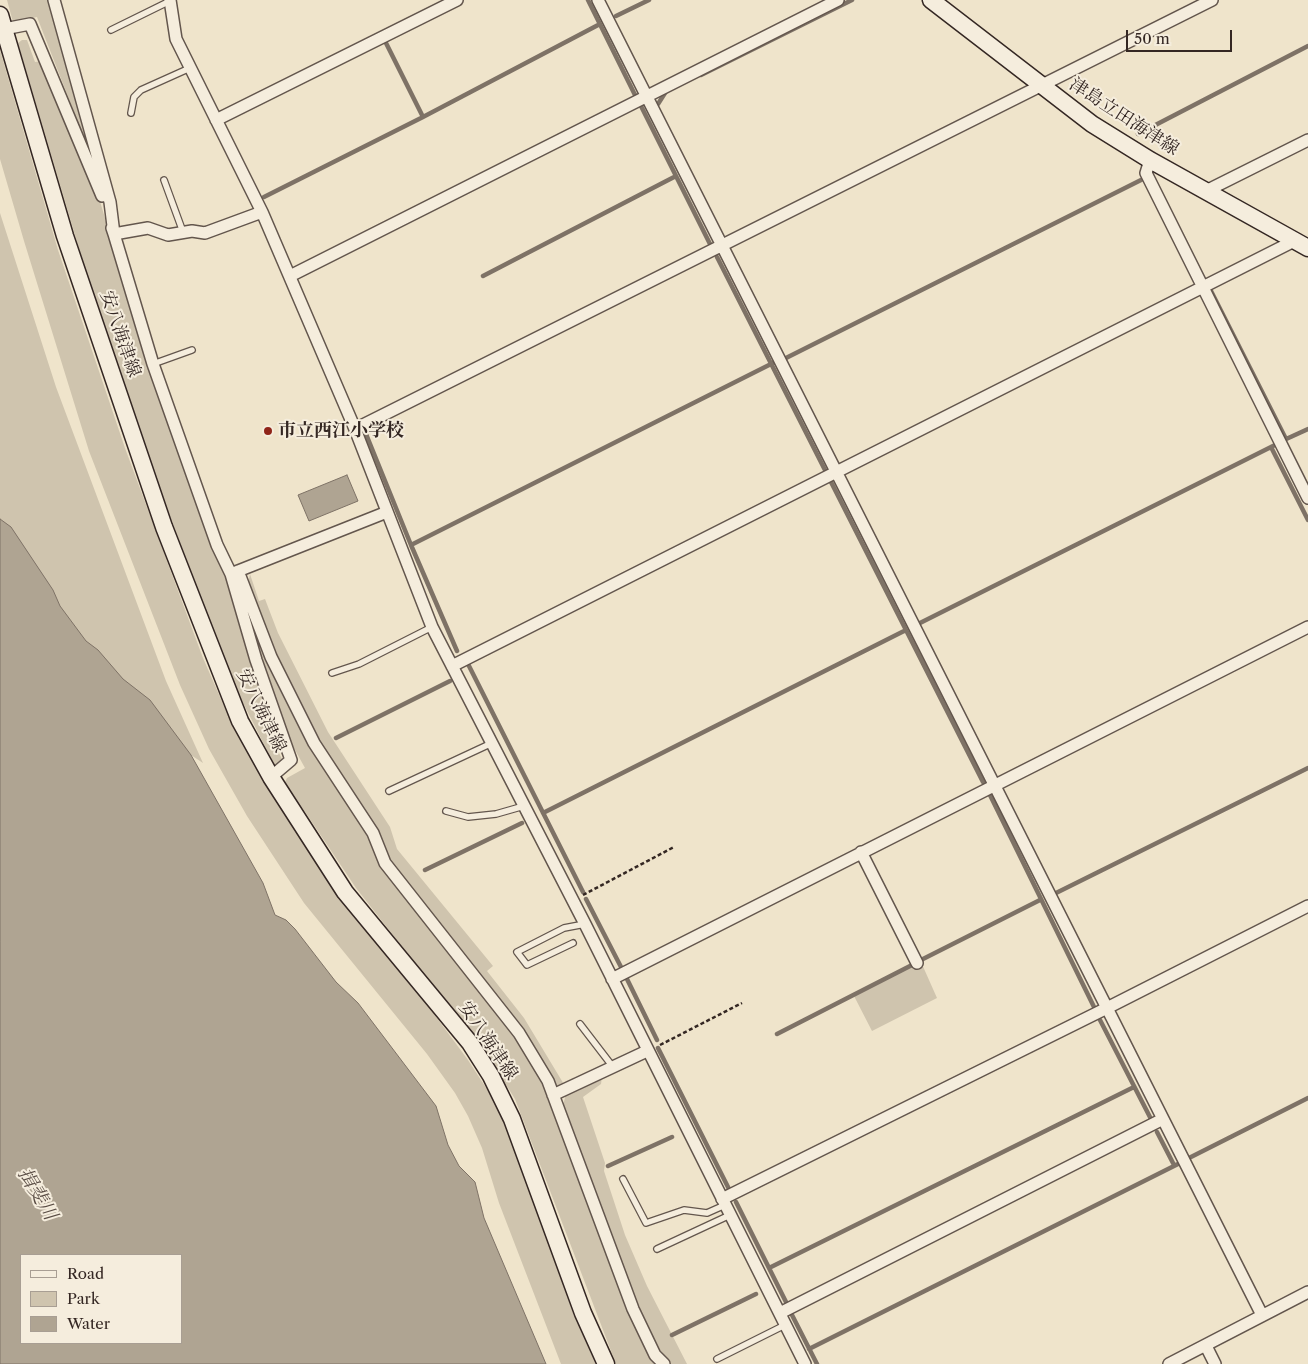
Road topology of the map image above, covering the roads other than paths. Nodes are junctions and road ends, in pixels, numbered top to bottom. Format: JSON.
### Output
{"nodes":[{"id":1,"x":54,"y":0,"type":"edge"},
{"id":2,"x":170,"y":0,"type":"edge"},
{"id":3,"x":457,"y":0,"type":"edge"},
{"id":4,"x":598,"y":0,"type":"edge"},
{"id":5,"x":838,"y":0,"type":"edge"},
{"id":6,"x":931,"y":0,"type":"edge"},
{"id":7,"x":1212,"y":0,"type":"edge"},
{"id":8,"x":2,"y":22,"type":"edge"},
{"id":9,"x":111,"y":30,"type":"dead end"},
{"id":10,"x":190,"y":68,"type":"junction"},
{"id":11,"x":1041,"y":86,"type":"junction"},
{"id":12,"x":646,"y":95,"type":"junction"},
{"id":13,"x":131,"y":113,"type":"dead end"},
{"id":14,"x":216,"y":120,"type":"junction"},
{"id":15,"x":1308,"y":140,"type":"edge"},
{"id":16,"x":1150,"y":160,"type":"junction"},
{"id":17,"x":164,"y":180,"type":"dead end"},
{"id":18,"x":1206,"y":191,"type":"junction"},
{"id":19,"x":262,"y":212,"type":"junction"},
{"id":20,"x":183,"y":232,"type":"junction"},
{"id":21,"x":114,"y":234,"type":"junction"},
{"id":22,"x":1301,"y":245,"type":"edge"},
{"id":23,"x":723,"y":246,"type":"junction"},
{"id":24,"x":290,"y":276,"type":"junction"},
{"id":25,"x":1202,"y":289,"type":"junction"},
{"id":26,"x":192,"y":350,"type":"dead end"},
{"id":27,"x":153,"y":364,"type":"junction"},
{"id":28,"x":355,"y":429,"type":"junction"},
{"id":29,"x":837,"y":472,"type":"junction"},
{"id":30,"x":1308,"y":498,"type":"edge"},
{"id":31,"x":387,"y":512,"type":"junction"},
{"id":32,"x":234,"y":573,"type":"junction"},
{"id":33,"x":432,"y":627,"type":"junction"},
{"id":34,"x":1308,"y":627,"type":"edge"},
{"id":35,"x":452,"y":666,"type":"junction"},
{"id":36,"x":332,"y":673,"type":"dead end"},
{"id":37,"x":492,"y":743,"type":"junction"},
{"id":38,"x":272,"y":778,"type":"junction"},
{"id":39,"x":994,"y":785,"type":"junction"},
{"id":40,"x":389,"y":792,"type":"dead end"},
{"id":41,"x":524,"y":806,"type":"junction"},
{"id":42,"x":446,"y":811,"type":"dead end"},
{"id":43,"x":861,"y":852,"type":"junction"},
{"id":44,"x":1308,"y":906,"type":"edge"},
{"id":45,"x":585,"y":924,"type":"junction"},
{"id":46,"x":573,"y":942,"type":"dead end"},
{"id":47,"x":917,"y":963,"type":"dead end"},
{"id":48,"x":612,"y":978,"type":"junction"},
{"id":49,"x":1107,"y":1008,"type":"junction"},
{"id":50,"x":580,"y":1024,"type":"dead end"},
{"id":51,"x":647,"y":1051,"type":"junction"},
{"id":52,"x":613,"y":1067,"type":"junction"},
{"id":53,"x":553,"y":1095,"type":"junction"},
{"id":54,"x":1163,"y":1120,"type":"junction"},
{"id":55,"x":623,"y":1179,"type":"dead end"},
{"id":56,"x":726,"y":1206,"type":"junction"},
{"id":57,"x":657,"y":1249,"type":"dead end"},
{"id":58,"x":1308,"y":1292,"type":"edge"},
{"id":59,"x":780,"y":1313,"type":"junction"},
{"id":60,"x":1262,"y":1315,"type":"junction"},
{"id":61,"x":785,"y":1325,"type":"junction"},
{"id":62,"x":1206,"y":1346,"type":"junction"},
{"id":63,"x":717,"y":1359,"type":"dead end"},
{"id":64,"x":802,"y":1363,"type":"edge"},
{"id":65,"x":606,"y":1364,"type":"edge"},
{"id":66,"x":664,"y":1364,"type":"edge"},
{"id":67,"x":1170,"y":1364,"type":"edge"},
{"id":68,"x":1215,"y":1364,"type":"edge"}],
"edges":[{"from":1,"to":21,"type":"street"},
{"from":2,"to":9,"type":"lane"},
{"from":2,"to":10,"type":"street"},
{"from":3,"to":14,"type":"street"},
{"from":4,"to":12,"type":"street"},
{"from":5,"to":12,"type":"street"},
{"from":6,"to":11,"type":"main road","name":"津島立田海津線"},
{"from":7,"to":11,"type":"street"},
{"from":8,"to":21,"type":"street"},
{"from":8,"to":38,"type":"main road","name":"安八海津線"},
{"from":10,"to":13,"type":"lane"},
{"from":10,"to":14,"type":"street"},
{"from":11,"to":16,"type":"main road","name":"津島立田海津線"},
{"from":11,"to":23,"type":"street"},
{"from":12,"to":23,"type":"street"},
{"from":12,"to":24,"type":"street"},
{"from":14,"to":19,"type":"street"},
{"from":15,"to":18,"type":"street"},
{"from":16,"to":18,"type":"main road","name":"津島立田海津線"},
{"from":16,"to":25,"type":"street"},
{"from":17,"to":20,"type":"lane"},
{"from":18,"to":22,"type":"main road","name":"津島立田海津線"},
{"from":19,"to":20,"type":"street"},
{"from":19,"to":24,"type":"street"},
{"from":20,"to":21,"type":"street"},
{"from":21,"to":27,"type":"street"},
{"from":22,"to":25,"type":"street"},
{"from":23,"to":28,"type":"street"},
{"from":23,"to":29,"type":"street"},
{"from":24,"to":28,"type":"street"},
{"from":25,"to":29,"type":"street"},
{"from":25,"to":30,"type":"street"},
{"from":26,"to":27,"type":"lane"},
{"from":27,"to":32,"type":"street"},
{"from":28,"to":31,"type":"street"},
{"from":29,"to":35,"type":"street"},
{"from":29,"to":39,"type":"street"},
{"from":31,"to":32,"type":"street"},
{"from":31,"to":33,"type":"street"},
{"from":32,"to":38,"type":"street"},
{"from":32,"to":53,"type":"street"},
{"from":33,"to":35,"type":"street"},
{"from":33,"to":36,"type":"lane"},
{"from":34,"to":39,"type":"street"},
{"from":35,"to":37,"type":"street"},
{"from":37,"to":40,"type":"lane"},
{"from":37,"to":41,"type":"street"},
{"from":38,"to":65,"type":"main road","name":"安八海津線"},
{"from":39,"to":43,"type":"street"},
{"from":39,"to":49,"type":"street"},
{"from":41,"to":42,"type":"lane"},
{"from":41,"to":45,"type":"street"},
{"from":43,"to":47,"type":"street"},
{"from":43,"to":48,"type":"street"},
{"from":44,"to":49,"type":"street"},
{"from":45,"to":46,"type":"lane"},
{"from":45,"to":48,"type":"street"},
{"from":48,"to":51,"type":"street"},
{"from":49,"to":54,"type":"street"},
{"from":49,"to":56,"type":"street"},
{"from":50,"to":52,"type":"lane"},
{"from":51,"to":52,"type":"street"},
{"from":51,"to":56,"type":"street"},
{"from":52,"to":53,"type":"street"},
{"from":53,"to":66,"type":"street"},
{"from":54,"to":59,"type":"street"},
{"from":54,"to":60,"type":"street"},
{"from":55,"to":56,"type":"lane"},
{"from":56,"to":57,"type":"lane"},
{"from":56,"to":59,"type":"street"},
{"from":58,"to":60,"type":"street"},
{"from":59,"to":61,"type":"street"},
{"from":60,"to":62,"type":"street"},
{"from":61,"to":63,"type":"lane"},
{"from":61,"to":64,"type":"street"},
{"from":62,"to":67,"type":"street"},
{"from":62,"to":68,"type":"street"}]}
